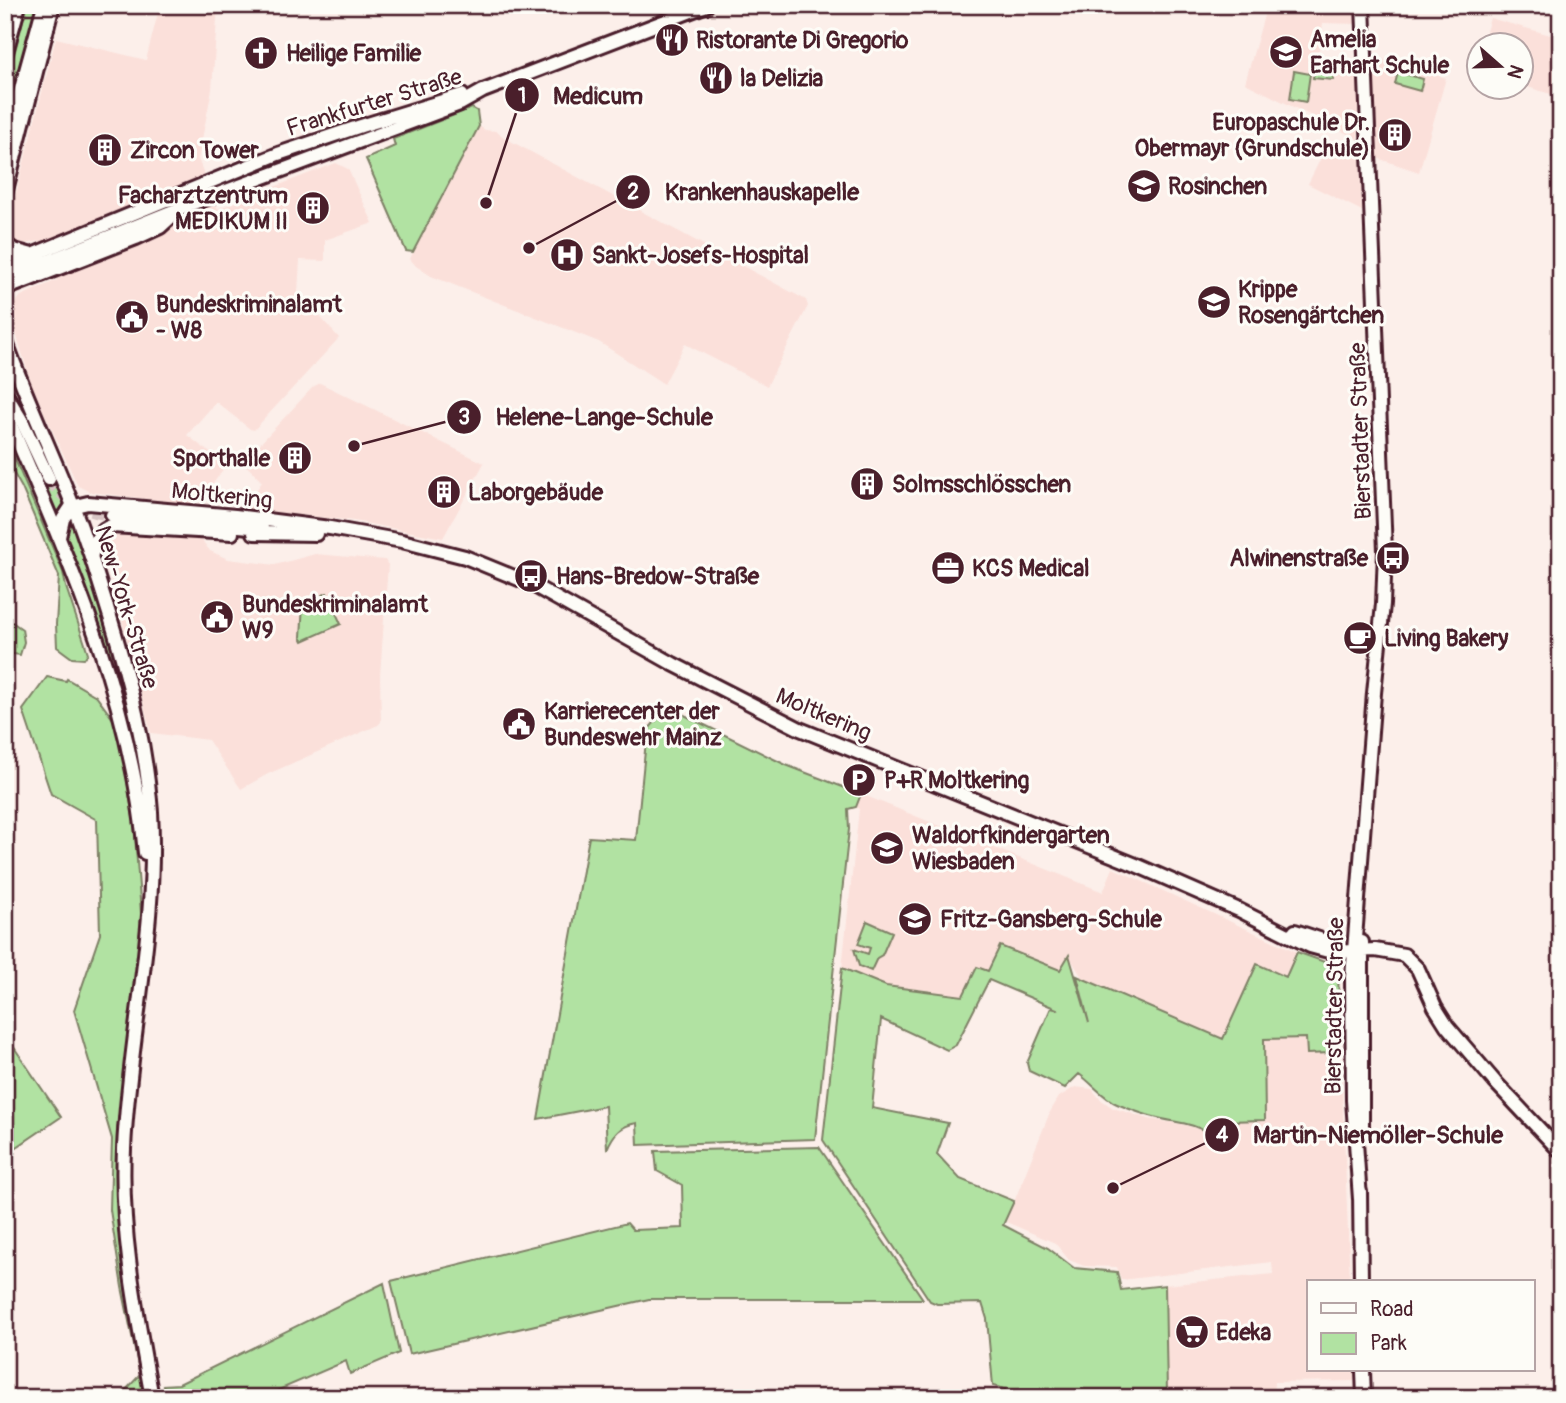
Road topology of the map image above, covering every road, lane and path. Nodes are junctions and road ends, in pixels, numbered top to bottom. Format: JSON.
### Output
{"nodes":[{"id":1,"x":19,"y":5,"type":"edge"},
{"id":2,"x":44,"y":5,"type":"edge"},
{"id":3,"x":53,"y":5,"type":"edge"},
{"id":4,"x":707,"y":5,"type":"edge"},
{"id":5,"x":1363,"y":5,"type":"edge"},
{"id":6,"x":5,"y":55,"type":"edge"},
{"id":7,"x":483,"y":91,"type":"junction"},
{"id":8,"x":5,"y":147,"type":"edge"},
{"id":9,"x":5,"y":194,"type":"edge"},
{"id":10,"x":183,"y":207,"type":"junction"},
{"id":11,"x":5,"y":244,"type":"edge"},
{"id":12,"x":33,"y":255,"type":"junction"},
{"id":13,"x":9,"y":271,"type":"edge"},
{"id":14,"x":5,"y":289,"type":"edge"},
{"id":15,"x":5,"y":339,"type":"edge"},
{"id":16,"x":5,"y":393,"type":"edge"},
{"id":17,"x":5,"y":411,"type":"edge"},
{"id":18,"x":49,"y":479,"type":"tunnel mouth"},
{"id":19,"x":73,"y":506,"type":"junction"},
{"id":20,"x":112,"y":515,"type":"tunnel mouth"},
{"id":21,"x":192,"y":521,"type":"junction"},
{"id":22,"x":234,"y":525,"type":"junction"},
{"id":23,"x":59,"y":537,"type":"junction"},
{"id":24,"x":402,"y":541,"type":"junction"},
{"id":25,"x":92,"y":557,"type":"junction"},
{"id":26,"x":149,"y":900,"type":"junction"},
{"id":27,"x":1358,"y":950,"type":"junction"},
{"id":28,"x":1561,"y":1152,"type":"edge"},
{"id":29,"x":1362,"y":1280,"type":"edge"},
{"id":30,"x":1363,"y":1372,"type":"edge"},
{"id":31,"x":152,"y":1398,"type":"edge"},
{"id":32,"x":1364,"y":1398,"type":"edge"}],
"edges":[{"from":1,"to":6,"type":"main road"},
{"from":2,"to":8,"type":"main road"},
{"from":3,"to":9,"type":"main road"},
{"from":4,"to":7,"type":"main road","name":"Frankfurter Straße"},
{"from":5,"to":27,"type":"main road","name":"Bierstadter Straße"},
{"from":7,"to":10,"type":"main road","name":"Frankfurter Straße"},
{"from":7,"to":12,"type":"main road","name":"Frankfurter Straße"},
{"from":10,"to":13,"type":"main road","name":"Frankfurter Straße"},
{"from":10,"to":14,"type":"main road"},
{"from":11,"to":12,"type":"main road"},
{"from":12,"to":13,"type":"main road","name":"Frankfurter Straße"},
{"from":15,"to":19,"type":"main road","name":"New-York-Straße"},
{"from":16,"to":18,"type":"main road"},
{"from":17,"to":23,"type":"main road","name":"New-York-Straße"},
{"from":19,"to":21,"type":"main road","name":"Moltkering"},
{"from":19,"to":23,"type":"main road"},
{"from":19,"to":25,"type":"main road","name":"New-York-Straße"},
{"from":20,"to":21,"type":"main road","name":"Moltkering"},
{"from":21,"to":22,"type":"main road"},
{"from":21,"to":22,"type":"main road","name":"Moltkering"},
{"from":21,"to":25,"type":"main road"},
{"from":22,"to":24,"type":"main road","name":"Moltkering"},
{"from":22,"to":24,"type":"main road","name":"Moltkering"},
{"from":23,"to":26,"type":"main road","name":"New-York-Straße"},
{"from":24,"to":27,"type":"main road","name":"Moltkering"},
{"from":25,"to":26,"type":"main road","name":"New-York-Straße"},
{"from":26,"to":31,"type":"main road","name":"New-York-Straße"},
{"from":27,"to":28,"type":"main road","name":"Moltkering"},
{"from":27,"to":29,"type":"main road","name":"Bierstadter Straße"},
{"from":30,"to":32,"type":"main road"}]}
